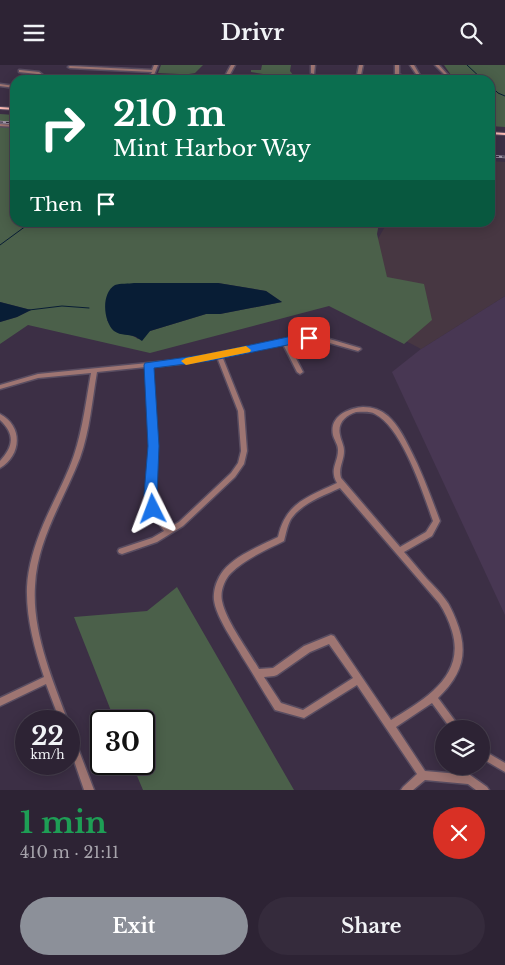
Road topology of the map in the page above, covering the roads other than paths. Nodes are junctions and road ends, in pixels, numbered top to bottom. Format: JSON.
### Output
{"nodes":[{"id":1,"x":156,"y":65,"type":"edge"},
{"id":2,"x":314,"y":65,"type":"edge"},
{"id":3,"x":437,"y":65,"type":"edge"},
{"id":4,"x":70,"y":67,"type":"dead end"},
{"id":5,"x":20,"y":71,"type":"dead end"},
{"id":6,"x":154,"y":71,"type":"junction"},
{"id":7,"x":313,"y":73,"type":"dead end"},
{"id":8,"x":41,"y":75,"type":"edge"},
{"id":9,"x":152,"y":75,"type":"edge"},
{"id":10,"x":446,"y":75,"type":"edge"},
{"id":11,"x":284,"y":341,"type":"junction"},
{"id":12,"x":358,"y":349,"type":"dead end"},
{"id":13,"x":219,"y":356,"type":"junction"},
{"id":14,"x":149,"y":365,"type":"junction"},
{"id":15,"x":94,"y":370,"type":"junction"},
{"id":16,"x":300,"y":372,"type":"dead end"},
{"id":17,"x":0,"y":387,"type":"edge"},
{"id":18,"x":0,"y":416,"type":"edge"},
{"id":19,"x":0,"y":465,"type":"edge"},
{"id":20,"x":342,"y":484,"type":"junction"},
{"id":21,"x":169,"y":532,"type":"junction"},
{"id":22,"x":122,"y":551,"type":"dead end"},
{"id":23,"x":399,"y":551,"type":"junction"},
{"id":24,"x":256,"y":673,"type":"junction"},
{"id":25,"x":48,"y":679,"type":"junction"},
{"id":26,"x":358,"y":680,"type":"junction"},
{"id":27,"x":433,"y":698,"type":"junction"},
{"id":28,"x":0,"y":702,"type":"edge"},
{"id":29,"x":60,"y":710,"type":"edge"},
{"id":30,"x":450,"y":720,"type":"edge"},
{"id":31,"x":390,"y":726,"type":"junction"},
{"id":32,"x":490,"y":759,"type":"edge"},
{"id":33,"x":80,"y":765,"type":"edge"},
{"id":34,"x":505,"y":768,"type":"edge"},
{"id":35,"x":423,"y":775,"type":"junction"},
{"id":36,"x":89,"y":790,"type":"edge"},
{"id":37,"x":406,"y":790,"type":"edge"},
{"id":38,"x":484,"y":790,"type":"edge"}],
"edges":[{"from":1,"to":6,"type":"street"},
{"from":2,"to":7,"type":"street"},
{"from":3,"to":10,"type":"street"},
{"from":4,"to":6,"type":"street"},
{"from":5,"to":8,"type":"street"},
{"from":6,"to":9,"type":"street"},
{"from":11,"to":12,"type":"street"},
{"from":11,"to":13,"type":"street"},
{"from":11,"to":16,"type":"street"},
{"from":13,"to":14,"type":"street"},
{"from":13,"to":21,"type":"street"},
{"from":14,"to":15,"type":"street"},
{"from":14,"to":21,"type":"street"},
{"from":15,"to":17,"type":"street"},
{"from":15,"to":25,"type":"street"},
{"from":18,"to":19,"type":"street"},
{"from":20,"to":23,"type":"street"},
{"from":20,"to":23,"type":"street"},
{"from":20,"to":24,"type":"street"},
{"from":21,"to":22,"type":"street"},
{"from":23,"to":27,"type":"street"},
{"from":24,"to":26,"type":"street"},
{"from":24,"to":26,"type":"street"},
{"from":25,"to":28,"type":"street"},
{"from":25,"to":29,"type":"street"},
{"from":26,"to":31,"type":"street"},
{"from":27,"to":30,"type":"street"},
{"from":27,"to":31,"type":"street"},
{"from":31,"to":35,"type":"street"},
{"from":32,"to":34,"type":"street"},
{"from":33,"to":36,"type":"street"},
{"from":35,"to":37,"type":"street"},
{"from":35,"to":38,"type":"street"}]}
